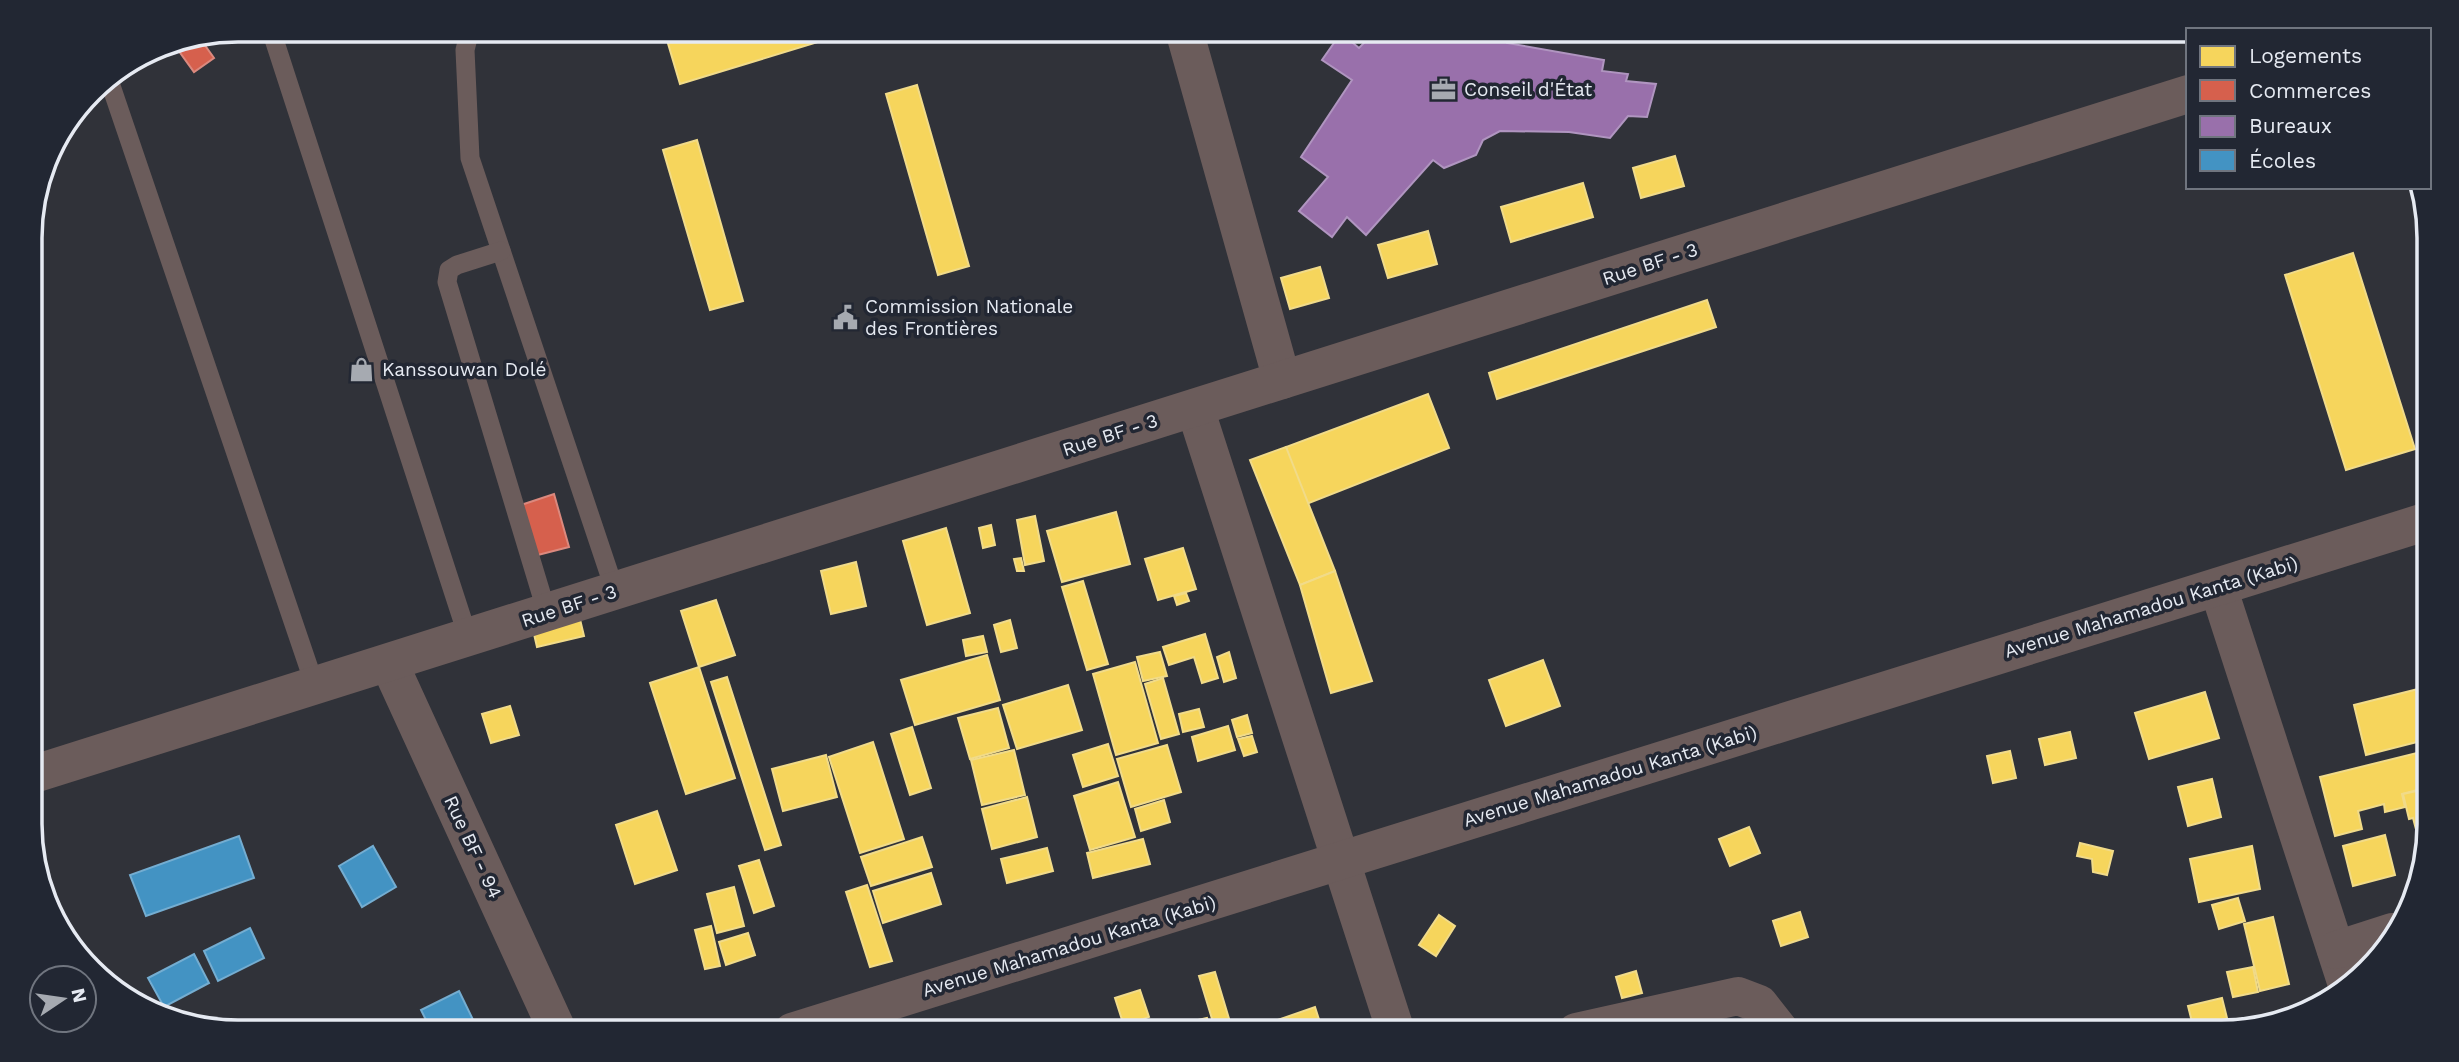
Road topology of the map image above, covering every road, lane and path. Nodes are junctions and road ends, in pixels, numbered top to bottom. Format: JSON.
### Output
{"nodes":[{"id":1,"x":275,"y":42,"type":"edge"},
{"id":2,"x":468,"y":42,"type":"edge"},
{"id":3,"x":1187,"y":42,"type":"edge"},
{"id":4,"x":112,"y":88,"type":"edge"},
{"id":5,"x":2186,"y":95,"type":"edge"},
{"id":6,"x":501,"y":251,"type":"junction"},
{"id":7,"x":1282,"y":380,"type":"junction"},
{"id":8,"x":1195,"y":408,"type":"junction"},
{"id":9,"x":2417,"y":524,"type":"edge"},
{"id":10,"x":2218,"y":587,"type":"junction"},
{"id":11,"x":615,"y":591,"type":"junction"},
{"id":12,"x":547,"y":613,"type":"junction"},
{"id":13,"x":468,"y":637,"type":"junction"},
{"id":14,"x":389,"y":663,"type":"junction"},
{"id":15,"x":315,"y":686,"type":"junction"},
{"id":16,"x":42,"y":772,"type":"edge"},
{"id":17,"x":1340,"y":861,"type":"junction"},
{"id":18,"x":2382,"y":935,"type":"edge"},
{"id":19,"x":2336,"y":950,"type":"junction"},
{"id":20,"x":2344,"y":976,"type":"edge"},
{"id":21,"x":553,"y":1020,"type":"edge"},
{"id":22,"x":830,"y":1020,"type":"edge"},
{"id":23,"x":1392,"y":1020,"type":"edge"},
{"id":24,"x":1631,"y":1020,"type":"edge"},
{"id":25,"x":1772,"y":1020,"type":"edge"}],
"edges":[{"from":1,"to":13,"type":"lane"},
{"from":2,"to":6,"type":"lane"},
{"from":3,"to":7,"type":"street"},
{"from":4,"to":15,"type":"lane"},
{"from":5,"to":7,"type":"street","name":"Rue BF - 3"},
{"from":6,"to":11,"type":"lane"},
{"from":6,"to":12,"type":"lane"},
{"from":7,"to":8,"type":"street","name":"Rue BF - 3"},
{"from":8,"to":11,"type":"street","name":"Rue BF - 3"},
{"from":8,"to":17,"type":"street"},
{"from":9,"to":10,"type":"street","name":"Avenue Mahamadou Kanta (Kabi)"},
{"from":10,"to":17,"type":"street","name":"Avenue Mahamadou Kanta (Kabi)"},
{"from":10,"to":19,"type":"street"},
{"from":11,"to":12,"type":"street","name":"Rue BF - 3"},
{"from":12,"to":13,"type":"street","name":"Rue BF - 3"},
{"from":13,"to":14,"type":"street","name":"Rue BF - 3"},
{"from":14,"to":15,"type":"street","name":"Rue BF - 3"},
{"from":14,"to":21,"type":"street","name":"Rue BF - 94"},
{"from":15,"to":16,"type":"street","name":"Rue BF - 3"},
{"from":17,"to":22,"type":"street","name":"Avenue Mahamadou Kanta (Kabi)"},
{"from":17,"to":23,"type":"street"},
{"from":18,"to":19,"type":"street"},
{"from":19,"to":20,"type":"street"},
{"from":24,"to":25,"type":"street"}]}
